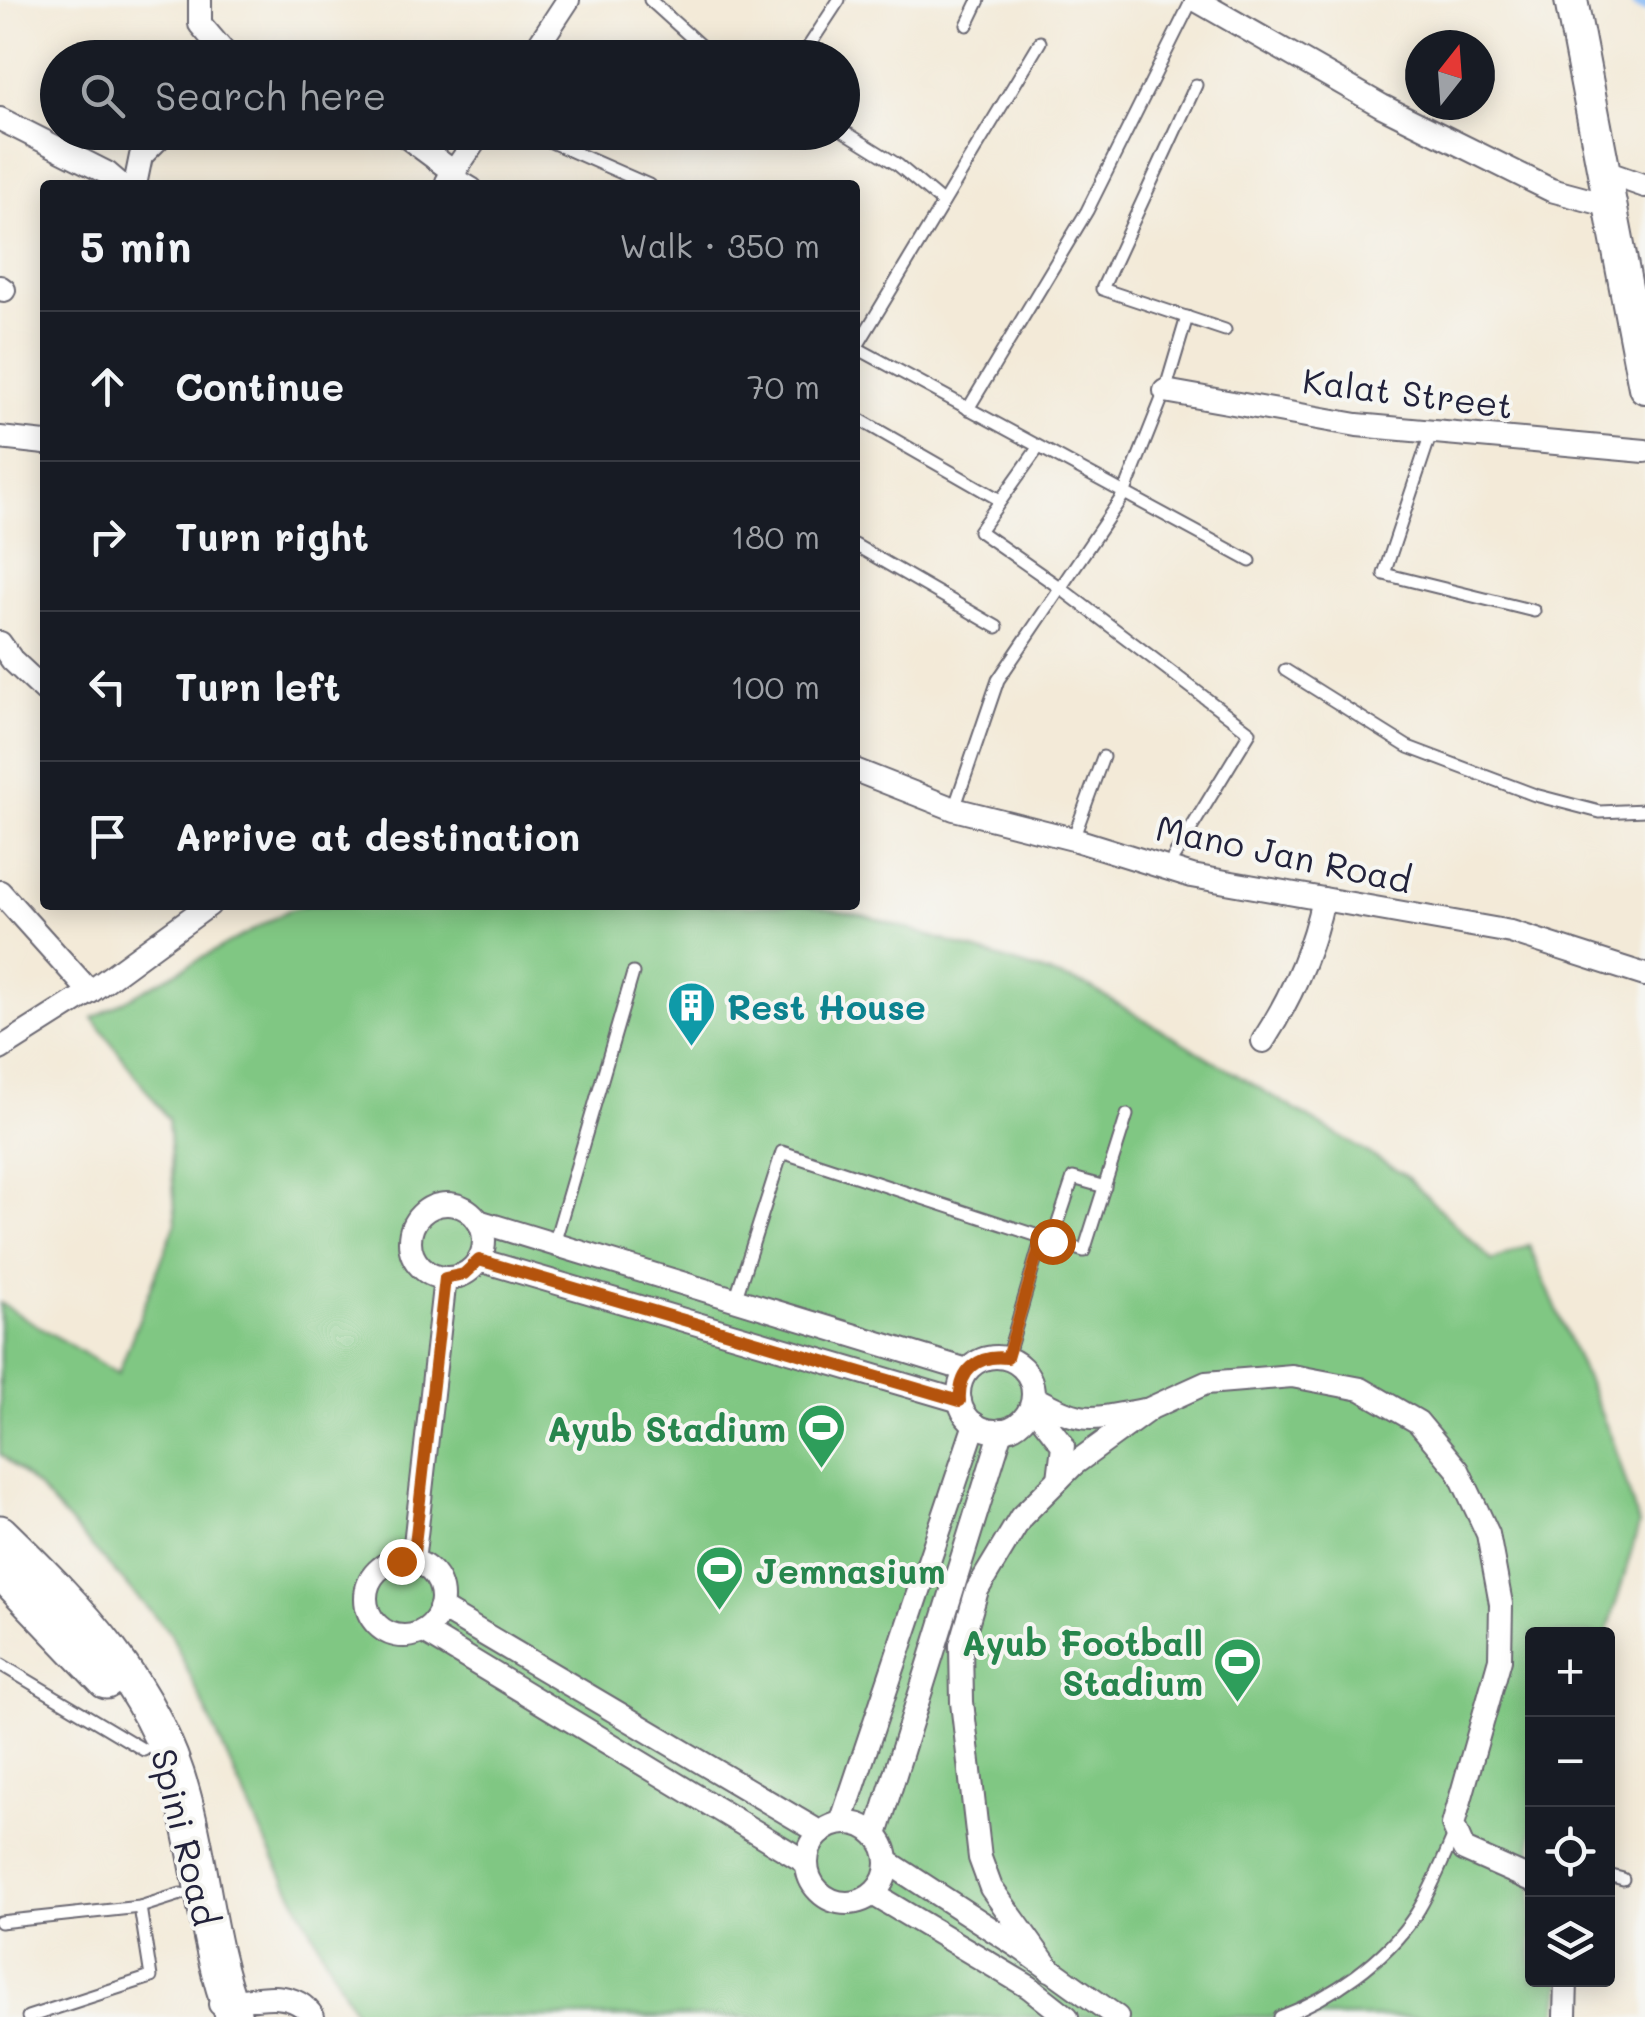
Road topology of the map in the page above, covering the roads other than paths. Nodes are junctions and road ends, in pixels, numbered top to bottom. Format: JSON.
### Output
{"nodes":[{"id":1,"x":200,"y":0,"type":"edge"},
{"id":2,"x":568,"y":0,"type":"edge"},
{"id":3,"x":650,"y":0,"type":"edge"},
{"id":4,"x":840,"y":0,"type":"edge"},
{"id":5,"x":979,"y":0,"type":"edge"},
{"id":6,"x":1194,"y":0,"type":"edge"},
{"id":7,"x":1571,"y":0,"type":"edge"},
{"id":8,"x":966,"y":25,"type":"dead end"},
{"id":9,"x":214,"y":40,"type":"edge"},
{"id":10,"x":542,"y":40,"type":"edge"},
{"id":11,"x":694,"y":40,"type":"edge"},
{"id":12,"x":813,"y":40,"type":"edge"},
{"id":13,"x":1040,"y":42,"type":"dead end"},
{"id":14,"x":1196,"y":85,"type":"dead end"},
{"id":15,"x":0,"y":118,"type":"edge"},
{"id":16,"x":40,"y":139,"type":"edge"},
{"id":17,"x":860,"y":141,"type":"edge"},
{"id":18,"x":62,"y":150,"type":"edge"},
{"id":19,"x":148,"y":150,"type":"edge"},
{"id":20,"x":419,"y":150,"type":"edge"},
{"id":21,"x":469,"y":150,"type":"edge"},
{"id":22,"x":569,"y":150,"type":"edge"},
{"id":23,"x":1606,"y":172,"type":"junction"},
{"id":24,"x":450,"y":179,"type":"edge"},
{"id":25,"x":115,"y":180,"type":"edge"},
{"id":26,"x":136,"y":180,"type":"edge"},
{"id":27,"x":638,"y":180,"type":"edge"},
{"id":28,"x":1645,"y":186,"type":"edge"},
{"id":29,"x":943,"y":203,"type":"junction"},
{"id":30,"x":1612,"y":206,"type":"junction"},
{"id":31,"x":1636,"y":294,"type":"edge"},
{"id":32,"x":1187,"y":318,"type":"junction"},
{"id":33,"x":1225,"y":330,"type":"dead end"},
{"id":34,"x":860,"y":340,"type":"edge"},
{"id":35,"x":860,"y":349,"type":"edge"},
{"id":36,"x":1645,"y":387,"type":"edge"},
{"id":37,"x":1164,"y":391,"type":"junction"},
{"id":38,"x":968,"y":410,"type":"junction"},
{"id":39,"x":860,"y":420,"type":"edge"},
{"id":40,"x":1430,"y":432,"type":"junction"},
{"id":41,"x":0,"y":438,"type":"edge"},
{"id":42,"x":40,"y":442,"type":"edge"},
{"id":43,"x":1038,"y":448,"type":"junction"},
{"id":44,"x":1645,"y":451,"type":"edge"},
{"id":45,"x":1124,"y":494,"type":"junction"},
{"id":46,"x":1000,"y":500,"type":"junction"},
{"id":47,"x":860,"y":548,"type":"edge"},
{"id":48,"x":1250,"y":561,"type":"dead end"},
{"id":49,"x":1060,"y":587,"type":"junction"},
{"id":50,"x":1534,"y":611,"type":"dead end"},
{"id":51,"x":997,"y":628,"type":"dead end"},
{"id":52,"x":0,"y":643,"type":"edge"},
{"id":53,"x":1285,"y":670,"type":"dead end"},
{"id":54,"x":40,"y":686,"type":"edge"},
{"id":55,"x":1103,"y":756,"type":"dead end"},
{"id":56,"x":860,"y":772,"type":"edge"},
{"id":57,"x":954,"y":810,"type":"junction"},
{"id":58,"x":1645,"y":810,"type":"edge"},
{"id":59,"x":1073,"y":839,"type":"junction"},
{"id":60,"x":1167,"y":868,"type":"junction"},
{"id":61,"x":0,"y":892,"type":"edge"},
{"id":62,"x":1322,"y":899,"type":"junction"},
{"id":63,"x":202,"y":910,"type":"edge"},
{"id":64,"x":633,"y":973,"type":"dead end"},
{"id":65,"x":1645,"y":974,"type":"edge"},
{"id":66,"x":90,"y":992,"type":"junction"},
{"id":67,"x":1263,"y":1040,"type":"dead end"},
{"id":68,"x":0,"y":1049,"type":"edge"},
{"id":69,"x":1127,"y":1115,"type":"dead end"},
{"id":70,"x":1105,"y":1187,"type":"junction"},
{"id":71,"x":478,"y":1221,"type":"junction"},
{"id":72,"x":1047,"y":1239,"type":"junction"},
{"id":73,"x":554,"y":1244,"type":"junction"},
{"id":74,"x":479,"y":1260,"type":"junction"},
{"id":75,"x":445,"y":1278,"type":"junction"},
{"id":76,"x":736,"y":1300,"type":"junction"},
{"id":77,"x":1007,"y":1358,"type":"junction"},
{"id":78,"x":968,"y":1370,"type":"junction"},
{"id":79,"x":960,"y":1401,"type":"junction"},
{"id":80,"x":1032,"y":1401,"type":"junction"},
{"id":81,"x":1151,"y":1408,"type":"junction"},
{"id":82,"x":975,"y":1424,"type":"junction"},
{"id":83,"x":1002,"y":1430,"type":"junction"},
{"id":84,"x":1059,"y":1480,"type":"junction"},
{"id":85,"x":0,"y":1533,"type":"edge"},
{"id":86,"x":413,"y":1562,"type":"junction"},
{"id":87,"x":0,"y":1570,"type":"edge"},
{"id":88,"x":440,"y":1608,"type":"junction"},
{"id":89,"x":423,"y":1631,"type":"junction"},
{"id":90,"x":0,"y":1664,"type":"edge"},
{"id":91,"x":144,"y":1750,"type":"junction"},
{"id":92,"x":831,"y":1828,"type":"junction"},
{"id":93,"x":1456,"y":1832,"type":"junction"},
{"id":94,"x":876,"y":1835,"type":"junction"},
{"id":95,"x":888,"y":1862,"type":"junction"},
{"id":96,"x":807,"y":1863,"type":"junction"},
{"id":97,"x":1615,"y":1876,"type":"edge"},
{"id":98,"x":1525,"y":1877,"type":"edge"},
{"id":99,"x":1623,"y":1879,"type":"dead end"},
{"id":100,"x":182,"y":1894,"type":"junction"},
{"id":101,"x":873,"y":1894,"type":"junction"},
{"id":102,"x":140,"y":1907,"type":"junction"},
{"id":103,"x":1010,"y":1917,"type":"junction"},
{"id":104,"x":0,"y":1922,"type":"edge"},
{"id":105,"x":1022,"y":1949,"type":"junction"},
{"id":106,"x":1050,"y":1970,"type":"junction"},
{"id":107,"x":1029,"y":1987,"type":"junction"},
{"id":108,"x":1566,"y":1987,"type":"edge"},
{"id":109,"x":222,"y":2010,"type":"edge"},
{"id":110,"x":28,"y":2017,"type":"edge"},
{"id":111,"x":313,"y":2017,"type":"edge"},
{"id":112,"x":1067,"y":2017,"type":"edge"},
{"id":113,"x":1117,"y":2017,"type":"edge"},
{"id":114,"x":1280,"y":2017,"type":"edge"},
{"id":115,"x":1565,"y":2017,"type":"edge"}],
"edges":[{"from":1,"to":9,"type":"street"},
{"from":2,"to":10,"type":"street"},
{"from":3,"to":11,"type":"lane"},
{"from":4,"to":12,"type":"lane"},
{"from":5,"to":8,"type":"lane"},
{"from":6,"to":30,"type":"street"},
{"from":6,"to":38,"type":"lane"},
{"from":7,"to":23,"type":"main road"},
{"from":13,"to":29,"type":"lane"},
{"from":14,"to":32,"type":"lane"},
{"from":15,"to":16,"type":"street"},
{"from":17,"to":29,"type":"lane"},
{"from":18,"to":25,"type":"street"},
{"from":19,"to":26,"type":"street"},
{"from":20,"to":24,"type":"street"},
{"from":21,"to":24,"type":"street"},
{"from":22,"to":27,"type":"lane"},
{"from":23,"to":28,"type":"street"},
{"from":23,"to":30,"type":"main road"},
{"from":29,"to":34,"type":"lane"},
{"from":30,"to":31,"type":"main road"},
{"from":31,"to":36,"type":"main road"},
{"from":32,"to":33,"type":"lane"},
{"from":32,"to":37,"type":"lane"},
{"from":35,"to":38,"type":"lane"},
{"from":37,"to":40,"type":"street","name":"Kalat Street"},
{"from":37,"to":45,"type":"lane"},
{"from":38,"to":43,"type":"lane"},
{"from":39,"to":46,"type":"lane"},
{"from":40,"to":44,"type":"street","name":"Kalat Street"},
{"from":40,"to":50,"type":"lane"},
{"from":41,"to":42,"type":"street"},
{"from":43,"to":45,"type":"lane"},
{"from":43,"to":46,"type":"lane"},
{"from":45,"to":48,"type":"lane"},
{"from":45,"to":49,"type":"lane"},
{"from":46,"to":49,"type":"lane"},
{"from":47,"to":51,"type":"lane"},
{"from":49,"to":57,"type":"lane"},
{"from":49,"to":60,"type":"lane"},
{"from":52,"to":54,"type":"street"},
{"from":53,"to":58,"type":"lane"},
{"from":55,"to":59,"type":"lane"},
{"from":56,"to":57,"type":"street","name":"Mano Jan Road"},
{"from":57,"to":59,"type":"street","name":"Mano Jan Road"},
{"from":59,"to":60,"type":"street","name":"Mano Jan Road"},
{"from":60,"to":62,"type":"street","name":"Mano Jan Road"},
{"from":61,"to":66,"type":"street"},
{"from":62,"to":65,"type":"street","name":"Mano Jan Road"},
{"from":62,"to":67,"type":"street"},
{"from":63,"to":66,"type":"street"},
{"from":64,"to":73,"type":"lane"},
{"from":66,"to":68,"type":"street"},
{"from":69,"to":70,"type":"lane"},
{"from":70,"to":72,"type":"lane"},
{"from":70,"to":72,"type":"lane"},
{"from":71,"to":73,"type":"street"},
{"from":71,"to":74,"type":"street"},
{"from":71,"to":75,"type":"street"},
{"from":72,"to":76,"type":"lane"},
{"from":72,"to":77,"type":"lane"},
{"from":73,"to":76,"type":"street"},
{"from":74,"to":75,"type":"street"},
{"from":74,"to":79,"type":"street"},
{"from":75,"to":86,"type":"street"},
{"from":76,"to":78,"type":"street"},
{"from":77,"to":78,"type":"street"},
{"from":77,"to":80,"type":"street"},
{"from":78,"to":79,"type":"street"},
{"from":79,"to":82,"type":"street"},
{"from":80,"to":81,"type":"street"},
{"from":80,"to":83,"type":"street"},
{"from":80,"to":84,"type":"street"},
{"from":81,"to":84,"type":"street"},
{"from":81,"to":93,"type":"street"},
{"from":82,"to":83,"type":"street"},
{"from":82,"to":92,"type":"street"},
{"from":83,"to":94,"type":"street"},
{"from":84,"to":103,"type":"street"},
{"from":85,"to":109,"type":"main road","name":"Spini Road"},
{"from":86,"to":88,"type":"street"},
{"from":86,"to":89,"type":"street"},
{"from":87,"to":91,"type":"main road","name":"Spini Road"},
{"from":88,"to":89,"type":"street"},
{"from":88,"to":92,"type":"street"},
{"from":89,"to":96,"type":"street"},
{"from":90,"to":91,"type":"lane"},
{"from":91,"to":100,"type":"main road","name":"Spini Road"},
{"from":92,"to":94,"type":"street"},
{"from":92,"to":96,"type":"street"},
{"from":93,"to":98,"type":"street"},
{"from":93,"to":114,"type":"lane"},
{"from":94,"to":95,"type":"street"},
{"from":95,"to":101,"type":"street"},
{"from":95,"to":105,"type":"street"},
{"from":96,"to":101,"type":"street"},
{"from":97,"to":99,"type":"lane"},
{"from":100,"to":102,"type":"lane"},
{"from":100,"to":109,"type":"main road","name":"Spini Road"},
{"from":101,"to":107,"type":"street"},
{"from":102,"to":104,"type":"lane"},
{"from":102,"to":110,"type":"lane"},
{"from":103,"to":105,"type":"street"},
{"from":103,"to":106,"type":"street"},
{"from":105,"to":106,"type":"street"},
{"from":105,"to":107,"type":"lane"},
{"from":106,"to":113,"type":"street"},
{"from":107,"to":112,"type":"street"},
{"from":108,"to":115,"type":"street"},
{"from":109,"to":111,"type":"street"}]}
